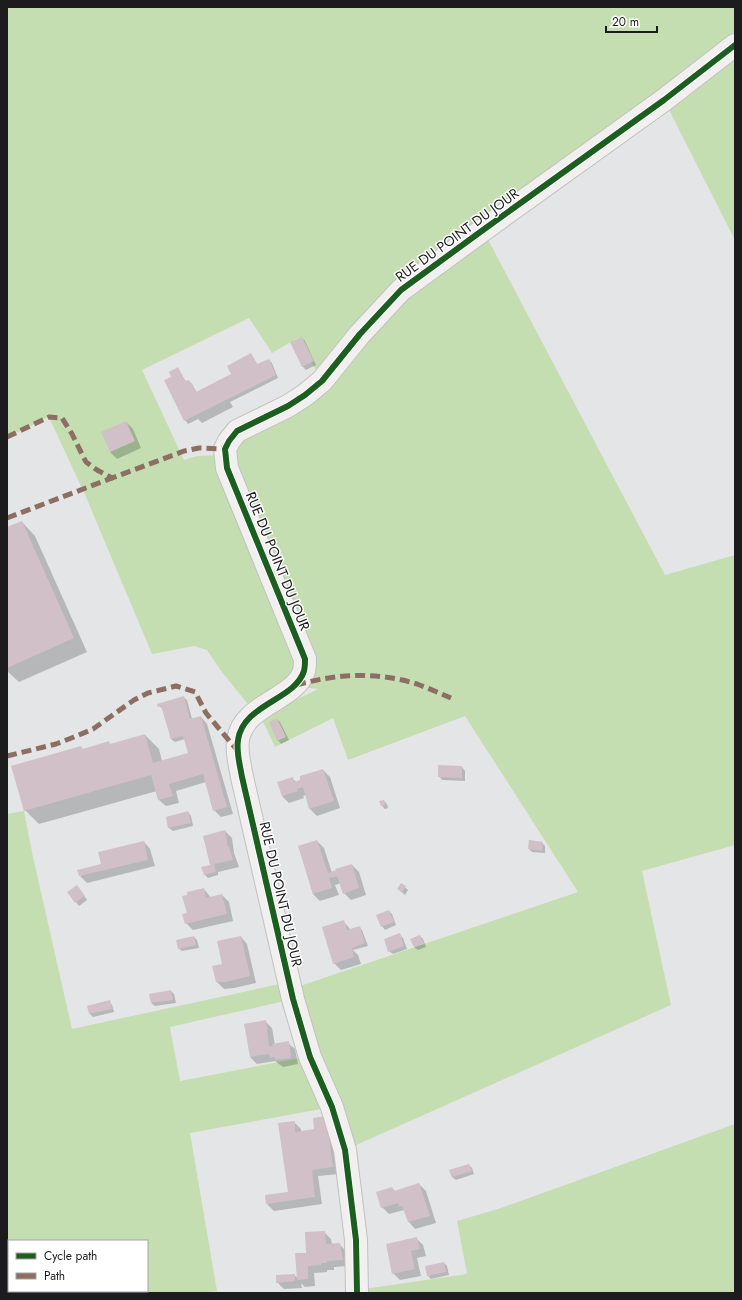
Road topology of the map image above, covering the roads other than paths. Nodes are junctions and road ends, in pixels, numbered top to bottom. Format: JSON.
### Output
{"nodes":[{"id":1,"x":735,"y":45,"type":"edge"},
{"id":2,"x":357,"y":1293,"type":"edge"}],
"edges":[{"from":1,"to":2,"type":"street","name":"RUE DU POINT DU JOUR"}]}
